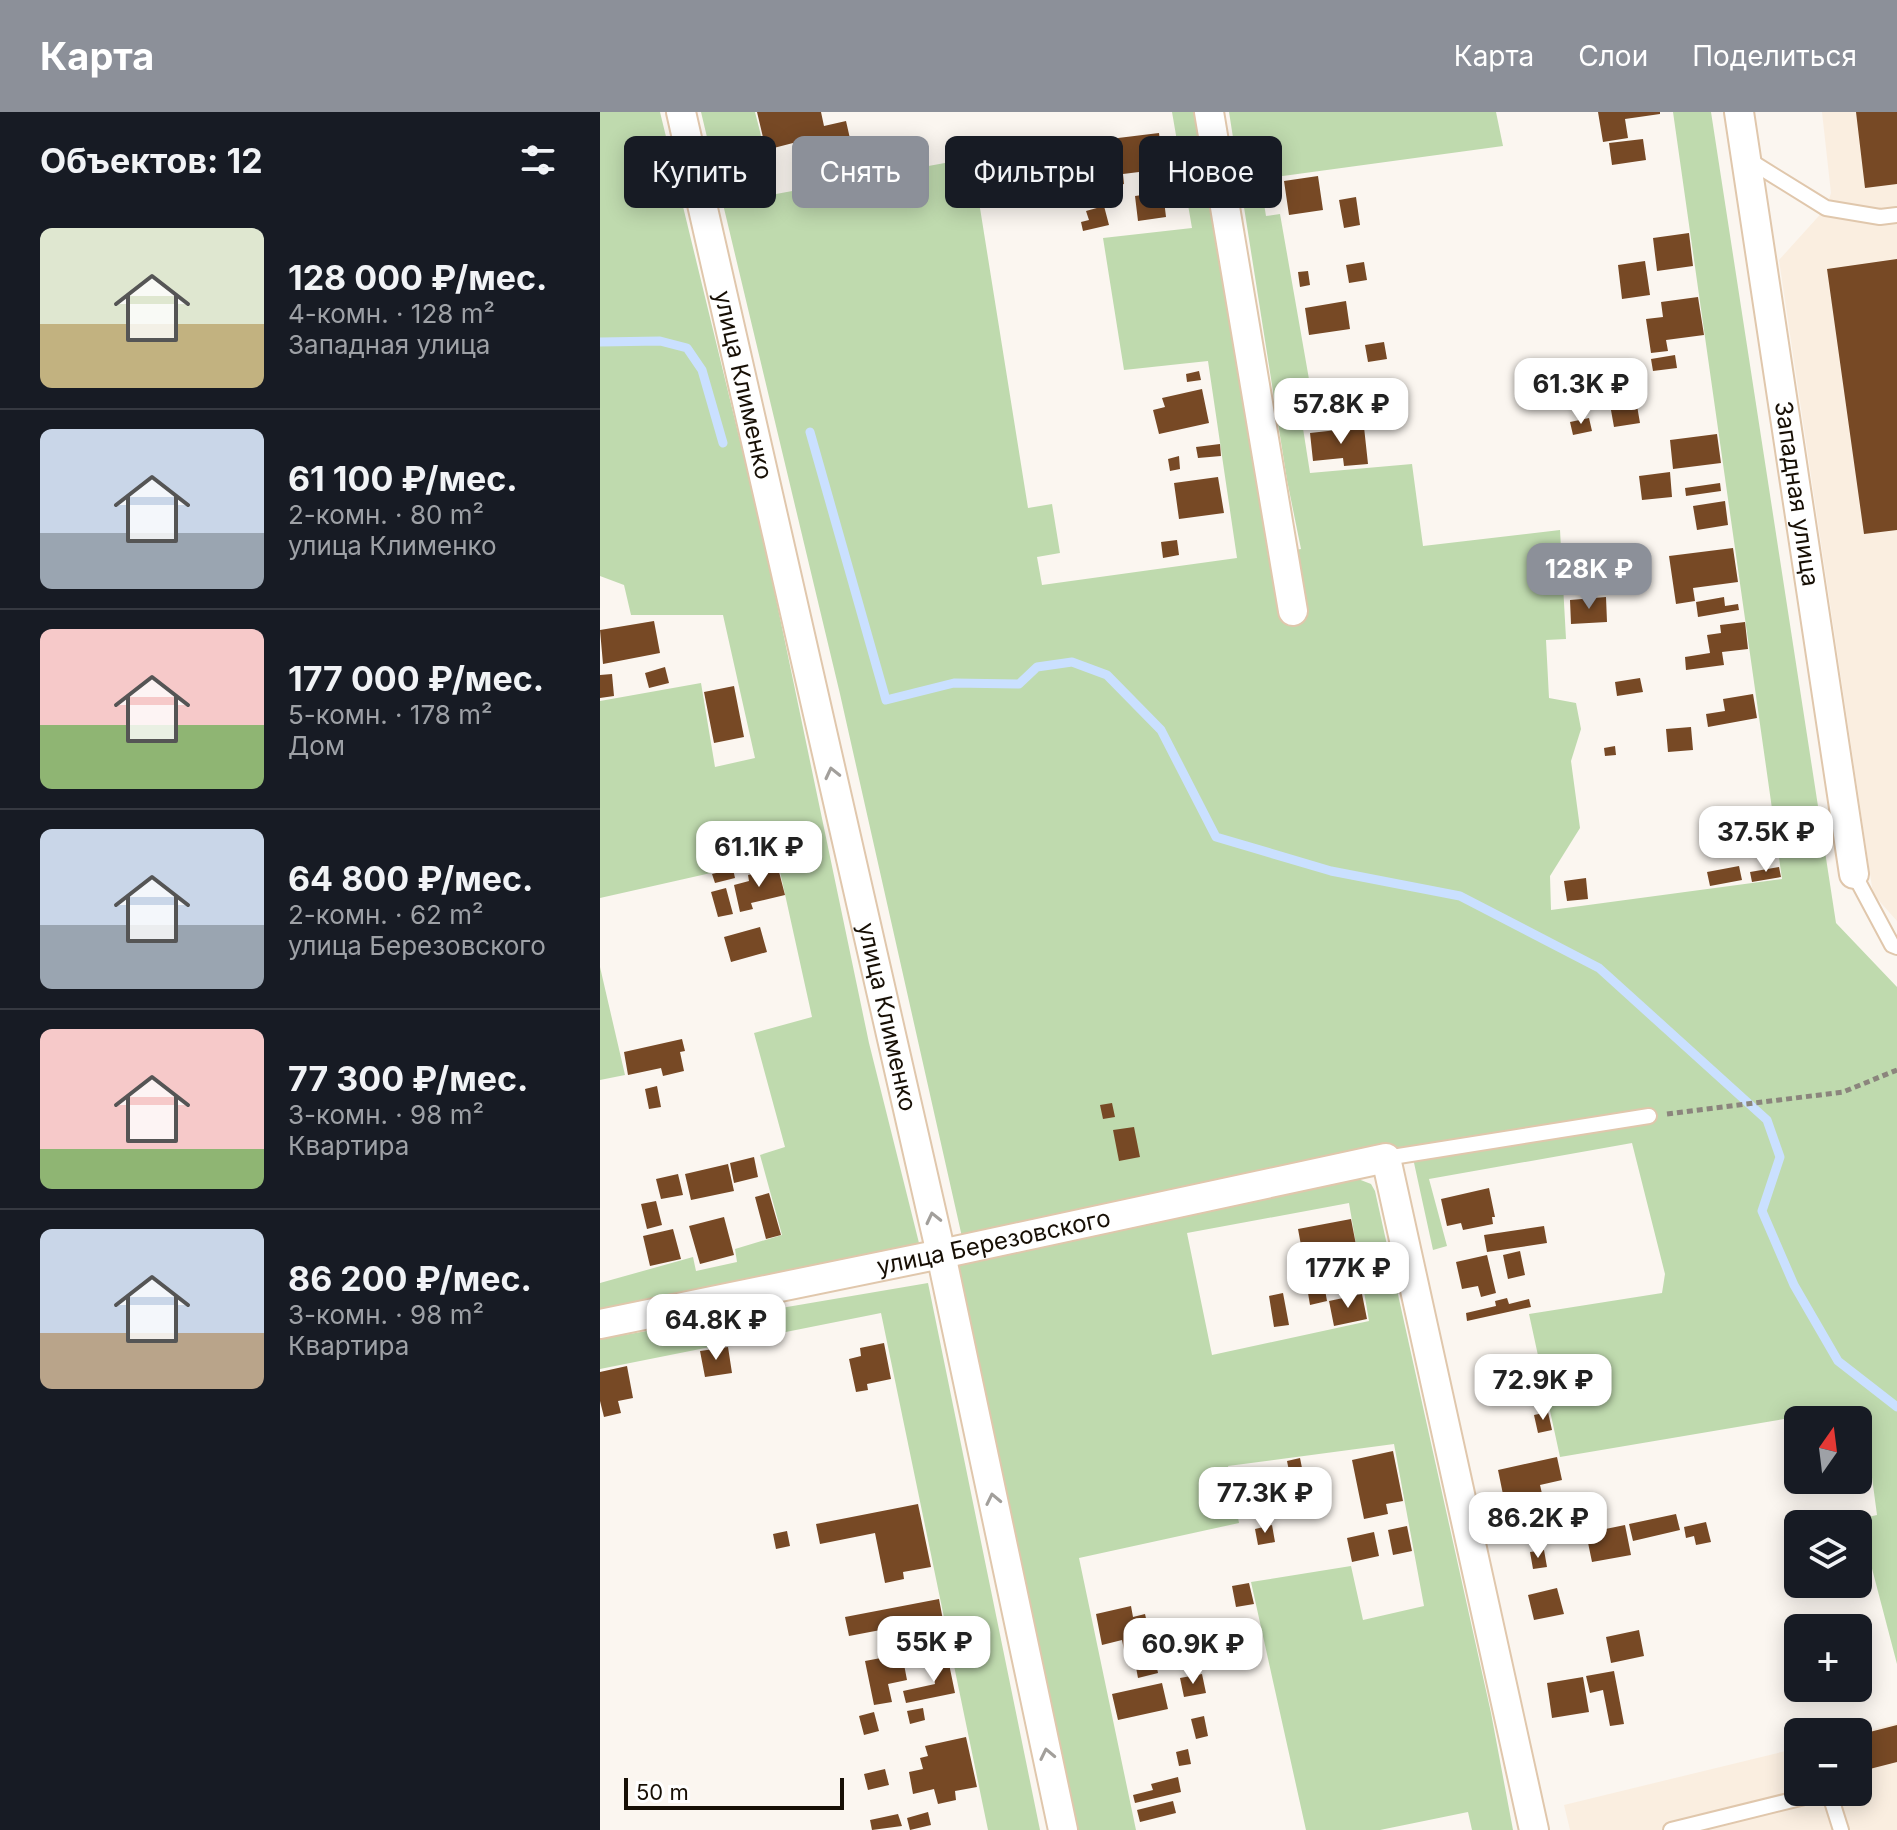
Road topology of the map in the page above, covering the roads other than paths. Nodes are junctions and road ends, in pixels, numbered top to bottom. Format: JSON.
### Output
{"nodes":[{"id":1,"x":681,"y":112,"type":"edge"},
{"id":2,"x":1209,"y":112,"type":"edge"},
{"id":3,"x":1739,"y":112,"type":"edge"},
{"id":4,"x":1746,"y":158,"type":"junction"},
{"id":5,"x":1897,"y":215,"type":"edge"},
{"id":6,"x":1293,"y":611,"type":"dead end"},
{"id":7,"x":1854,"y":874,"type":"joint"},
{"id":8,"x":1897,"y":947,"type":"edge"},
{"id":9,"x":1649,"y":1116,"type":"road end"},
{"id":10,"x":1386,"y":1158,"type":"junction"},
{"id":11,"x":941,"y":1254,"type":"junction"},
{"id":12,"x":600,"y":1324,"type":"edge"},
{"id":13,"x":1784,"y":1802,"type":"edge"},
{"id":14,"x":1832,"y":1806,"type":"edge"},
{"id":15,"x":1063,"y":1830,"type":"edge"},
{"id":16,"x":1534,"y":1830,"type":"edge"},
{"id":17,"x":1671,"y":1830,"type":"edge"},
{"id":18,"x":1841,"y":1830,"type":"edge"}],
"edges":[{"from":11,"to":1,"type":"street","name":"улица Клименко","one_way":true},
{"from":2,"to":6,"type":"street"},
{"from":3,"to":4,"type":"street","name":"Западная улица"},
{"from":4,"to":5,"type":"lane"},
{"from":4,"to":7,"type":"street","name":"Западная улица"},
{"from":7,"to":8,"type":"lane"},
{"from":9,"to":10,"type":"lane"},
{"from":10,"to":11,"type":"street","name":"улица Березовского"},
{"from":10,"to":16,"type":"street"},
{"from":11,"to":12,"type":"street","name":"улица Березовского"},
{"from":15,"to":11,"type":"street","name":"улица Клименко","one_way":true},
{"from":13,"to":17,"type":"lane"},
{"from":14,"to":18,"type":"lane"}]}
